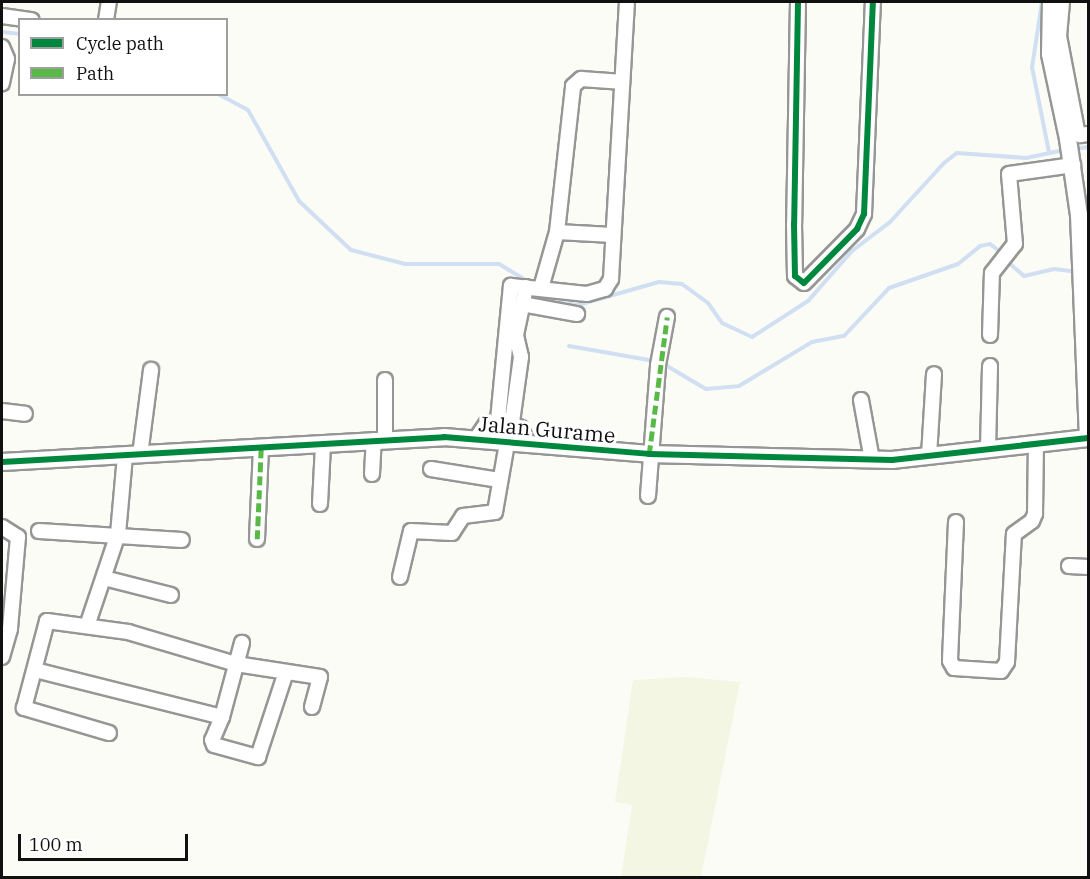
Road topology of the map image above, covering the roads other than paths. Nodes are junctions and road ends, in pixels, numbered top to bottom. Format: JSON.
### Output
{"nodes":[{"id":1,"x":109,"y":2,"type":"edge"},
{"id":2,"x":627,"y":2,"type":"edge"},
{"id":3,"x":798,"y":2,"type":"edge"},
{"id":4,"x":873,"y":2,"type":"edge"},
{"id":5,"x":1051,"y":2,"type":"edge"},
{"id":6,"x":1062,"y":2,"type":"edge"},
{"id":7,"x":2,"y":16,"type":"edge"},
{"id":8,"x":18,"y":18,"type":"edge"},
{"id":9,"x":106,"y":18,"type":"edge"},
{"id":10,"x":2,"y":47,"type":"edge"},
{"id":11,"x":621,"y":82,"type":"junction"},
{"id":12,"x":2,"y":83,"type":"edge"},
{"id":13,"x":1075,"y":134,"type":"edge"},
{"id":14,"x":1072,"y":161,"type":"junction"},
{"id":15,"x":557,"y":232,"type":"junction"},
{"id":16,"x":613,"y":235,"type":"junction"},
{"id":17,"x":526,"y":286,"type":"junction"},
{"id":18,"x":541,"y":288,"type":"junction"},
{"id":19,"x":522,"y":304,"type":"junction"},
{"id":20,"x":577,"y":314,"type":"dead end"},
{"id":21,"x":667,"y":317,"type":"dead end"},
{"id":22,"x":990,"y":335,"type":"dead end"},
{"id":23,"x":512,"y":345,"type":"junction"},
{"id":24,"x":990,"y":366,"type":"dead end"},
{"id":25,"x":151,"y":370,"type":"dead end"},
{"id":26,"x":934,"y":374,"type":"dead end"},
{"id":27,"x":385,"y":380,"type":"dead end"},
{"id":28,"x":861,"y":400,"type":"dead end"},
{"id":29,"x":2,"y":411,"type":"edge"},
{"id":30,"x":25,"y":414,"type":"dead end"},
{"id":31,"x":505,"y":421,"type":"junction"},
{"id":32,"x":1088,"y":438,"type":"edge"},
{"id":33,"x":476,"y":439,"type":"junction"},
{"id":34,"x":379,"y":440,"type":"junction"},
{"id":35,"x":507,"y":442,"type":"junction"},
{"id":36,"x":1036,"y":443,"type":"junction"},
{"id":37,"x":323,"y":444,"type":"junction"},
{"id":38,"x":528,"y":445,"type":"junction"},
{"id":39,"x":261,"y":447,"type":"junction"},
{"id":40,"x":988,"y":449,"type":"junction"},
{"id":41,"x":650,"y":454,"type":"junction"},
{"id":42,"x":133,"y":455,"type":"junction"},
{"id":43,"x":929,"y":456,"type":"junction"},
{"id":44,"x":872,"y":460,"type":"junction"},
{"id":45,"x":2,"y":462,"type":"edge"},
{"id":46,"x":431,"y":469,"type":"dead end"},
{"id":47,"x":372,"y":474,"type":"dead end"},
{"id":48,"x":499,"y":480,"type":"junction"},
{"id":49,"x":648,"y":496,"type":"dead end"},
{"id":50,"x":320,"y":504,"type":"dead end"},
{"id":51,"x":956,"y":522,"type":"dead end"},
{"id":52,"x":2,"y":527,"type":"edge"},
{"id":53,"x":39,"y":531,"type":"dead end"},
{"id":54,"x":118,"y":534,"type":"junction"},
{"id":55,"x":257,"y":539,"type":"dead end"},
{"id":56,"x":182,"y":540,"type":"dead end"},
{"id":57,"x":1068,"y":566,"type":"dead end"},
{"id":58,"x":1089,"y":567,"type":"edge"},
{"id":59,"x":400,"y":577,"type":"dead end"},
{"id":60,"x":104,"y":578,"type":"junction"},
{"id":61,"x":171,"y":595,"type":"dead end"},
{"id":62,"x":87,"y":626,"type":"junction"},
{"id":63,"x":6,"y":628,"type":"edge"},
{"id":64,"x":242,"y":643,"type":"dead end"},
{"id":65,"x":2,"y":657,"type":"edge"},
{"id":66,"x":236,"y":664,"type":"junction"},
{"id":67,"x":34,"y":670,"type":"junction"},
{"id":68,"x":286,"y":672,"type":"junction"},
{"id":69,"x":312,"y":707,"type":"dead end"},
{"id":70,"x":222,"y":717,"type":"junction"},
{"id":71,"x":109,"y":733,"type":"dead end"}],
"edges":[{"from":1,"to":9,"type":"street"},
{"from":2,"to":11,"type":"street"},
{"from":3,"to":4,"type":"street"},
{"from":5,"to":13,"type":"street"},
{"from":6,"to":13,"type":"street"},
{"from":7,"to":8,"type":"street"},
{"from":10,"to":12,"type":"street"},
{"from":11,"to":15,"type":"street"},
{"from":11,"to":16,"type":"street"},
{"from":13,"to":14,"type":"street"},
{"from":14,"to":22,"type":"street"},
{"from":14,"to":32,"type":"street"},
{"from":15,"to":16,"type":"street"},
{"from":15,"to":18,"type":"street"},
{"from":16,"to":18,"type":"street"},
{"from":17,"to":18,"type":"street"},
{"from":17,"to":19,"type":"street"},
{"from":17,"to":23,"type":"street"},
{"from":19,"to":20,"type":"street"},
{"from":19,"to":23,"type":"street"},
{"from":21,"to":41,"type":"street"},
{"from":23,"to":31,"type":"street"},
{"from":24,"to":40,"type":"street"},
{"from":25,"to":42,"type":"street"},
{"from":26,"to":43,"type":"street"},
{"from":27,"to":34,"type":"street"},
{"from":28,"to":44,"type":"street"},
{"from":29,"to":30,"type":"street"},
{"from":31,"to":33,"type":"street"},
{"from":31,"to":38,"type":"street"},
{"from":32,"to":36,"type":"street","name":"Jalan Gurame"},
{"from":33,"to":34,"type":"street","name":"Jalan Gurame"},
{"from":33,"to":35,"type":"street","name":"Jalan Gurame"},
{"from":34,"to":37,"type":"street","name":"Jalan Gurame"},
{"from":34,"to":47,"type":"street"},
{"from":35,"to":38,"type":"street","name":"Jalan Gurame"},
{"from":35,"to":48,"type":"street"},
{"from":36,"to":40,"type":"street","name":"Jalan Gurame"},
{"from":36,"to":51,"type":"street"},
{"from":37,"to":39,"type":"street","name":"Jalan Gurame"},
{"from":37,"to":50,"type":"street"},
{"from":38,"to":41,"type":"street","name":"Jalan Gurame"},
{"from":39,"to":42,"type":"street","name":"Jalan Gurame"},
{"from":39,"to":55,"type":"street"},
{"from":40,"to":43,"type":"street","name":"Jalan Gurame"},
{"from":41,"to":44,"type":"street","name":"Jalan Gurame"},
{"from":41,"to":49,"type":"street"},
{"from":42,"to":45,"type":"street","name":"Jalan Gurame"},
{"from":42,"to":54,"type":"street"},
{"from":43,"to":44,"type":"street","name":"Jalan Gurame"},
{"from":46,"to":48,"type":"street"},
{"from":48,"to":59,"type":"street"},
{"from":52,"to":63,"type":"street"},
{"from":53,"to":54,"type":"street"},
{"from":54,"to":56,"type":"street"},
{"from":54,"to":60,"type":"street"},
{"from":57,"to":58,"type":"street"},
{"from":60,"to":61,"type":"street"},
{"from":60,"to":62,"type":"street"},
{"from":62,"to":66,"type":"street"},
{"from":62,"to":67,"type":"street"},
{"from":63,"to":65,"type":"street"},
{"from":64,"to":66,"type":"street"},
{"from":66,"to":68,"type":"street"},
{"from":66,"to":70,"type":"street"},
{"from":67,"to":70,"type":"street"},
{"from":67,"to":71,"type":"street"},
{"from":68,"to":69,"type":"street"},
{"from":68,"to":70,"type":"street"}]}
